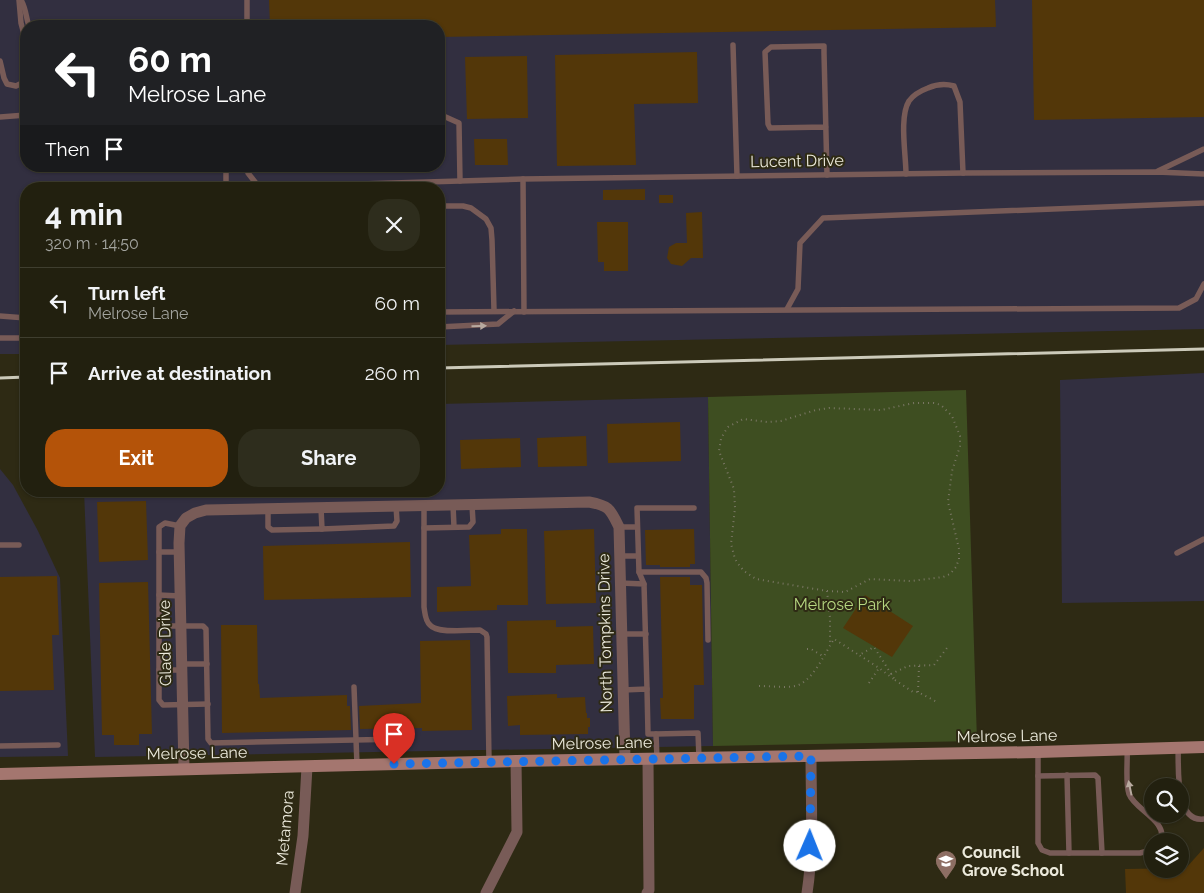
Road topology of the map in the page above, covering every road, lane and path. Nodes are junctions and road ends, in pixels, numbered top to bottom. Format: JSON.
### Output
{"nodes":[{"id":1,"x":20,"y":0,"type":"edge"},
{"id":2,"x":247,"y":0,"type":"edge"},
{"id":3,"x":21,"y":20,"type":"edge"},
{"id":4,"x":26,"y":20,"type":"edge"},
{"id":5,"x":247,"y":20,"type":"edge"},
{"id":6,"x":733,"y":44,"type":"dead end"},
{"id":7,"x":0,"y":60,"type":"edge"},
{"id":8,"x":20,"y":84,"type":"edge"},
{"id":9,"x":20,"y":115,"type":"edge"},
{"id":10,"x":0,"y":117,"type":"edge"},
{"id":11,"x":445,"y":117,"type":"edge"},
{"id":12,"x":826,"y":127,"type":"junction"},
{"id":13,"x":1204,"y":149,"type":"edge"},
{"id":14,"x":248,"y":172,"type":"edge"},
{"id":15,"x":1156,"y":172,"type":"junction"},
{"id":16,"x":964,"y":173,"type":"junction"},
{"id":17,"x":906,"y":174,"type":"junction"},
{"id":18,"x":1204,"y":174,"type":"edge"},
{"id":19,"x":828,"y":175,"type":"junction"},
{"id":20,"x":737,"y":176,"type":"junction"},
{"id":21,"x":523,"y":179,"type":"junction"},
{"id":22,"x":460,"y":181,"type":"junction"},
{"id":23,"x":256,"y":182,"type":"edge"},
{"id":24,"x":427,"y":182,"type":"edge"},
{"id":25,"x":1204,"y":203,"type":"edge"},
{"id":26,"x":445,"y":206,"type":"edge"},
{"id":27,"x":1204,"y":284,"type":"edge"},
{"id":28,"x":787,"y":309,"type":"junction"},
{"id":29,"x":494,"y":310,"type":"junction"},
{"id":30,"x":514,"y":311,"type":"junction"},
{"id":31,"x":445,"y":312,"type":"edge"},
{"id":32,"x":524,"y":312,"type":"junction"},
{"id":33,"x":0,"y":316,"type":"edge"},
{"id":34,"x":20,"y":318,"type":"edge"},
{"id":35,"x":445,"y":327,"type":"edge"},
{"id":36,"x":0,"y":338,"type":"edge"},
{"id":37,"x":20,"y":338,"type":"edge"},
{"id":38,"x":453,"y":505,"type":"junction"},
{"id":39,"x":472,"y":505,"type":"junction"},
{"id":40,"x":396,"y":506,"type":"junction"},
{"id":41,"x":424,"y":506,"type":"junction"},
{"id":42,"x":321,"y":508,"type":"junction"},
{"id":43,"x":694,"y":508,"type":"dead end"},
{"id":44,"x":268,"y":509,"type":"junction"},
{"id":45,"x":183,"y":522,"type":"junction"},
{"id":46,"x":454,"y":527,"type":"junction"},
{"id":47,"x":638,"y":527,"type":"junction"},
{"id":48,"x":424,"y":528,"type":"junction"},
{"id":49,"x":619,"y":528,"type":"junction"},
{"id":50,"x":322,"y":530,"type":"junction"},
{"id":51,"x":1204,"y":539,"type":"edge"},
{"id":52,"x":0,"y":545,"type":"edge"},
{"id":53,"x":19,"y":545,"type":"dead end"},
{"id":54,"x":159,"y":552,"type":"junction"},
{"id":55,"x":179,"y":552,"type":"junction"},
{"id":56,"x":1177,"y":553,"type":"dead end"},
{"id":57,"x":619,"y":556,"type":"junction"},
{"id":58,"x":638,"y":556,"type":"junction"},
{"id":59,"x":639,"y":572,"type":"junction"},
{"id":60,"x":620,"y":583,"type":"junction"},
{"id":61,"x":644,"y":584,"type":"junction"},
{"id":62,"x":827,"y":591,"type":"junction"},
{"id":63,"x":159,"y":595,"type":"junction"},
{"id":64,"x":180,"y":596,"type":"junction"},
{"id":65,"x":160,"y":626,"type":"junction"},
{"id":66,"x":180,"y":626,"type":"junction"},
{"id":67,"x":621,"y":634,"type":"junction"},
{"id":68,"x":646,"y":634,"type":"junction"},
{"id":69,"x":708,"y":640,"type":"dead end"},
{"id":70,"x":830,"y":645,"type":"junction"},
{"id":71,"x":947,"y":648,"type":"dead end"},
{"id":72,"x":808,"y":649,"type":"dead end"},
{"id":73,"x":859,"y":655,"type":"junction"},
{"id":74,"x":823,"y":656,"type":"junction"},
{"id":75,"x":207,"y":664,"type":"junction"},
{"id":76,"x":919,"y":666,"type":"junction"},
{"id":77,"x":182,"y":667,"type":"junction"},
{"id":78,"x":879,"y":668,"type":"junction"},
{"id":79,"x":159,"y":670,"type":"junction"},
{"id":80,"x":891,"y":674,"type":"junction"},
{"id":81,"x":895,"y":680,"type":"junction"},
{"id":82,"x":868,"y":683,"type":"dead end"},
{"id":83,"x":759,"y":686,"type":"dead end"},
{"id":84,"x":354,"y":687,"type":"dead end"},
{"id":85,"x":647,"y":689,"type":"junction"},
{"id":86,"x":623,"y":690,"type":"junction"},
{"id":87,"x":918,"y":692,"type":"junction"},
{"id":88,"x":937,"y":702,"type":"dead end"},
{"id":89,"x":182,"y":704,"type":"junction"},
{"id":90,"x":208,"y":704,"type":"junction"},
{"id":91,"x":656,"y":734,"type":"junction"},
{"id":92,"x":405,"y":739,"type":"dead end"},
{"id":93,"x":356,"y":740,"type":"junction"},
{"id":94,"x":58,"y":745,"type":"dead end"},
{"id":95,"x":0,"y":746,"type":"edge"},
{"id":96,"x":1204,"y":747,"type":"edge"},
{"id":97,"x":1178,"y":748,"type":"junction"},
{"id":98,"x":1127,"y":750,"type":"junction"},
{"id":99,"x":1038,"y":752,"type":"junction"},
{"id":100,"x":811,"y":756,"type":"junction"},
{"id":101,"x":699,"y":758,"type":"junction"},
{"id":102,"x":624,"y":759,"type":"junction"},
{"id":103,"x":653,"y":759,"type":"junction"},
{"id":104,"x":516,"y":761,"type":"junction"},
{"id":105,"x":489,"y":762,"type":"junction"},
{"id":106,"x":357,"y":765,"type":"junction"},
{"id":107,"x":307,"y":767,"type":"junction"},
{"id":108,"x":184,"y":769,"type":"junction"},
{"id":109,"x":0,"y":774,"type":"edge"},
{"id":110,"x":1067,"y":775,"type":"junction"},
{"id":111,"x":1038,"y":776,"type":"junction"},
{"id":112,"x":1204,"y":819,"type":"edge"},
{"id":113,"x":1161,"y":833,"type":"edge"},
{"id":114,"x":1144,"y":852,"type":"edge"},
{"id":115,"x":1102,"y":853,"type":"junction"},
{"id":116,"x":1069,"y":854,"type":"junction"},
{"id":117,"x":295,"y":893,"type":"edge"},
{"id":118,"x":486,"y":893,"type":"edge"},
{"id":119,"x":647,"y":893,"type":"edge"},
{"id":120,"x":807,"y":893,"type":"edge"}],
"edges":[{"from":1,"to":3,"type":"lane"},
{"from":1,"to":4,"type":"lane"},
{"from":2,"to":5,"type":"lane"},
{"from":6,"to":20,"type":"lane"},
{"from":7,"to":8,"type":"lane"},
{"from":9,"to":10,"type":"lane"},
{"from":11,"to":22,"type":"lane"},
{"from":12,"to":12,"type":"lane"},
{"from":12,"to":19,"type":"lane"},
{"from":13,"to":15,"type":"lane"},
{"from":14,"to":23,"type":"lane","name":"Lucent Drive"},
{"from":15,"to":16,"type":"lane","name":"Lucent Drive"},
{"from":15,"to":18,"type":"lane","name":"Lucent Drive"},
{"from":16,"to":17,"type":"lane","name":"Lucent Drive"},
{"from":16,"to":17,"type":"lane"},
{"from":17,"to":19,"type":"lane","name":"Lucent Drive"},
{"from":19,"to":20,"type":"lane","name":"Lucent Drive"},
{"from":20,"to":21,"type":"lane","name":"Lucent Drive"},
{"from":21,"to":22,"type":"lane","name":"Lucent Drive"},
{"from":21,"to":32,"type":"lane"},
{"from":22,"to":24,"type":"lane","name":"Lucent Drive"},
{"from":25,"to":28,"type":"lane"},
{"from":26,"to":29,"type":"lane"},
{"from":27,"to":28,"type":"lane"},
{"from":28,"to":32,"type":"lane"},
{"from":29,"to":30,"type":"lane"},
{"from":29,"to":31,"type":"lane"},
{"from":30,"to":32,"type":"lane"},
{"from":35,"to":30,"type":"lane","one_way":true},
{"from":33,"to":34,"type":"lane"},
{"from":36,"to":37,"type":"lane"},
{"from":38,"to":39,"type":"street"},
{"from":38,"to":41,"type":"street"},
{"from":38,"to":46,"type":"lane"},
{"from":39,"to":46,"type":"lane"},
{"from":39,"to":49,"type":"street","name":"North Tompkins Drive"},
{"from":40,"to":41,"type":"street"},
{"from":40,"to":42,"type":"street"},
{"from":40,"to":50,"type":"lane"},
{"from":41,"to":48,"type":"lane"},
{"from":42,"to":44,"type":"street"},
{"from":42,"to":50,"type":"lane"},
{"from":43,"to":47,"type":"lane"},
{"from":44,"to":45,"type":"street"},
{"from":44,"to":50,"type":"lane"},
{"from":45,"to":54,"type":"lane"},
{"from":45,"to":55,"type":"street","name":"Glade Drive"},
{"from":46,"to":48,"type":"lane"},
{"from":47,"to":49,"type":"lane"},
{"from":47,"to":58,"type":"lane"},
{"from":48,"to":105,"type":"lane"},
{"from":49,"to":57,"type":"street","name":"North Tompkins Drive"},
{"from":51,"to":56,"type":"lane"},
{"from":52,"to":53,"type":"lane"},
{"from":54,"to":55,"type":"lane"},
{"from":54,"to":63,"type":"lane"},
{"from":55,"to":64,"type":"street","name":"Glade Drive"},
{"from":57,"to":58,"type":"lane"},
{"from":57,"to":60,"type":"street","name":"North Tompkins Drive"},
{"from":58,"to":59,"type":"lane"},
{"from":59,"to":61,"type":"lane"},
{"from":59,"to":69,"type":"lane"},
{"from":60,"to":61,"type":"lane"},
{"from":60,"to":67,"type":"street","name":"North Tompkins Drive"},
{"from":61,"to":68,"type":"lane"},
{"from":62,"to":62,"type":"path"},
{"from":62,"to":70,"type":"path"},
{"from":63,"to":64,"type":"lane"},
{"from":63,"to":65,"type":"lane"},
{"from":64,"to":66,"type":"street","name":"Glade Drive"},
{"from":65,"to":66,"type":"lane"},
{"from":65,"to":79,"type":"lane"},
{"from":66,"to":75,"type":"lane"},
{"from":66,"to":77,"type":"street","name":"Glade Drive"},
{"from":67,"to":68,"type":"lane"},
{"from":67,"to":86,"type":"street","name":"North Tompkins Drive"},
{"from":68,"to":85,"type":"lane"},
{"from":70,"to":73,"type":"path"},
{"from":70,"to":74,"type":"path"},
{"from":71,"to":76,"type":"path"},
{"from":72,"to":74,"type":"path"},
{"from":73,"to":78,"type":"path"},
{"from":73,"to":80,"type":"path"},
{"from":74,"to":83,"type":"path"},
{"from":75,"to":77,"type":"lane"},
{"from":75,"to":90,"type":"lane"},
{"from":76,"to":80,"type":"path"},
{"from":76,"to":87,"type":"path"},
{"from":77,"to":79,"type":"lane"},
{"from":77,"to":89,"type":"street","name":"Glade Drive"},
{"from":78,"to":81,"type":"path"},
{"from":78,"to":82,"type":"path"},
{"from":79,"to":89,"type":"lane"},
{"from":80,"to":81,"type":"path"},
{"from":81,"to":87,"type":"path"},
{"from":84,"to":93,"type":"lane"},
{"from":85,"to":86,"type":"lane"},
{"from":85,"to":91,"type":"lane"},
{"from":86,"to":102,"type":"street","name":"North Tompkins Drive"},
{"from":87,"to":88,"type":"path"},
{"from":89,"to":90,"type":"lane"},
{"from":89,"to":108,"type":"street","name":"Glade Drive"},
{"from":90,"to":93,"type":"lane"},
{"from":91,"to":101,"type":"lane"},
{"from":91,"to":103,"type":"lane"},
{"from":92,"to":93,"type":"lane"},
{"from":93,"to":106,"type":"lane"},
{"from":94,"to":95,"type":"lane"},
{"from":96,"to":97,"type":"street","name":"Melrose Lane"},
{"from":97,"to":98,"type":"street","name":"Melrose Lane"},
{"from":97,"to":112,"type":"lane"},
{"from":98,"to":99,"type":"street","name":"Melrose Lane"},
{"from":113,"to":98,"type":"lane","one_way":true},
{"from":99,"to":100,"type":"street","name":"Melrose Lane"},
{"from":99,"to":111,"type":"lane"},
{"from":100,"to":101,"type":"street","name":"Melrose Lane"},
{"from":100,"to":120,"type":"street"},
{"from":101,"to":103,"type":"street","name":"Melrose Lane"},
{"from":102,"to":103,"type":"street","name":"Melrose Lane"},
{"from":102,"to":104,"type":"street","name":"Melrose Lane"},
{"from":103,"to":119,"type":"street"},
{"from":104,"to":105,"type":"street","name":"Melrose Lane"},
{"from":104,"to":118,"type":"street"},
{"from":105,"to":106,"type":"street","name":"Melrose Lane"},
{"from":106,"to":107,"type":"street","name":"Melrose Lane"},
{"from":107,"to":108,"type":"street","name":"Melrose Lane"},
{"from":107,"to":117,"type":"street","name":"Metamora"},
{"from":108,"to":109,"type":"street","name":"Melrose Lane"},
{"from":110,"to":111,"type":"lane"},
{"from":110,"to":115,"type":"lane"},
{"from":110,"to":116,"type":"lane"},
{"from":111,"to":116,"type":"lane"},
{"from":114,"to":115,"type":"lane"},
{"from":115,"to":116,"type":"lane"}]}
